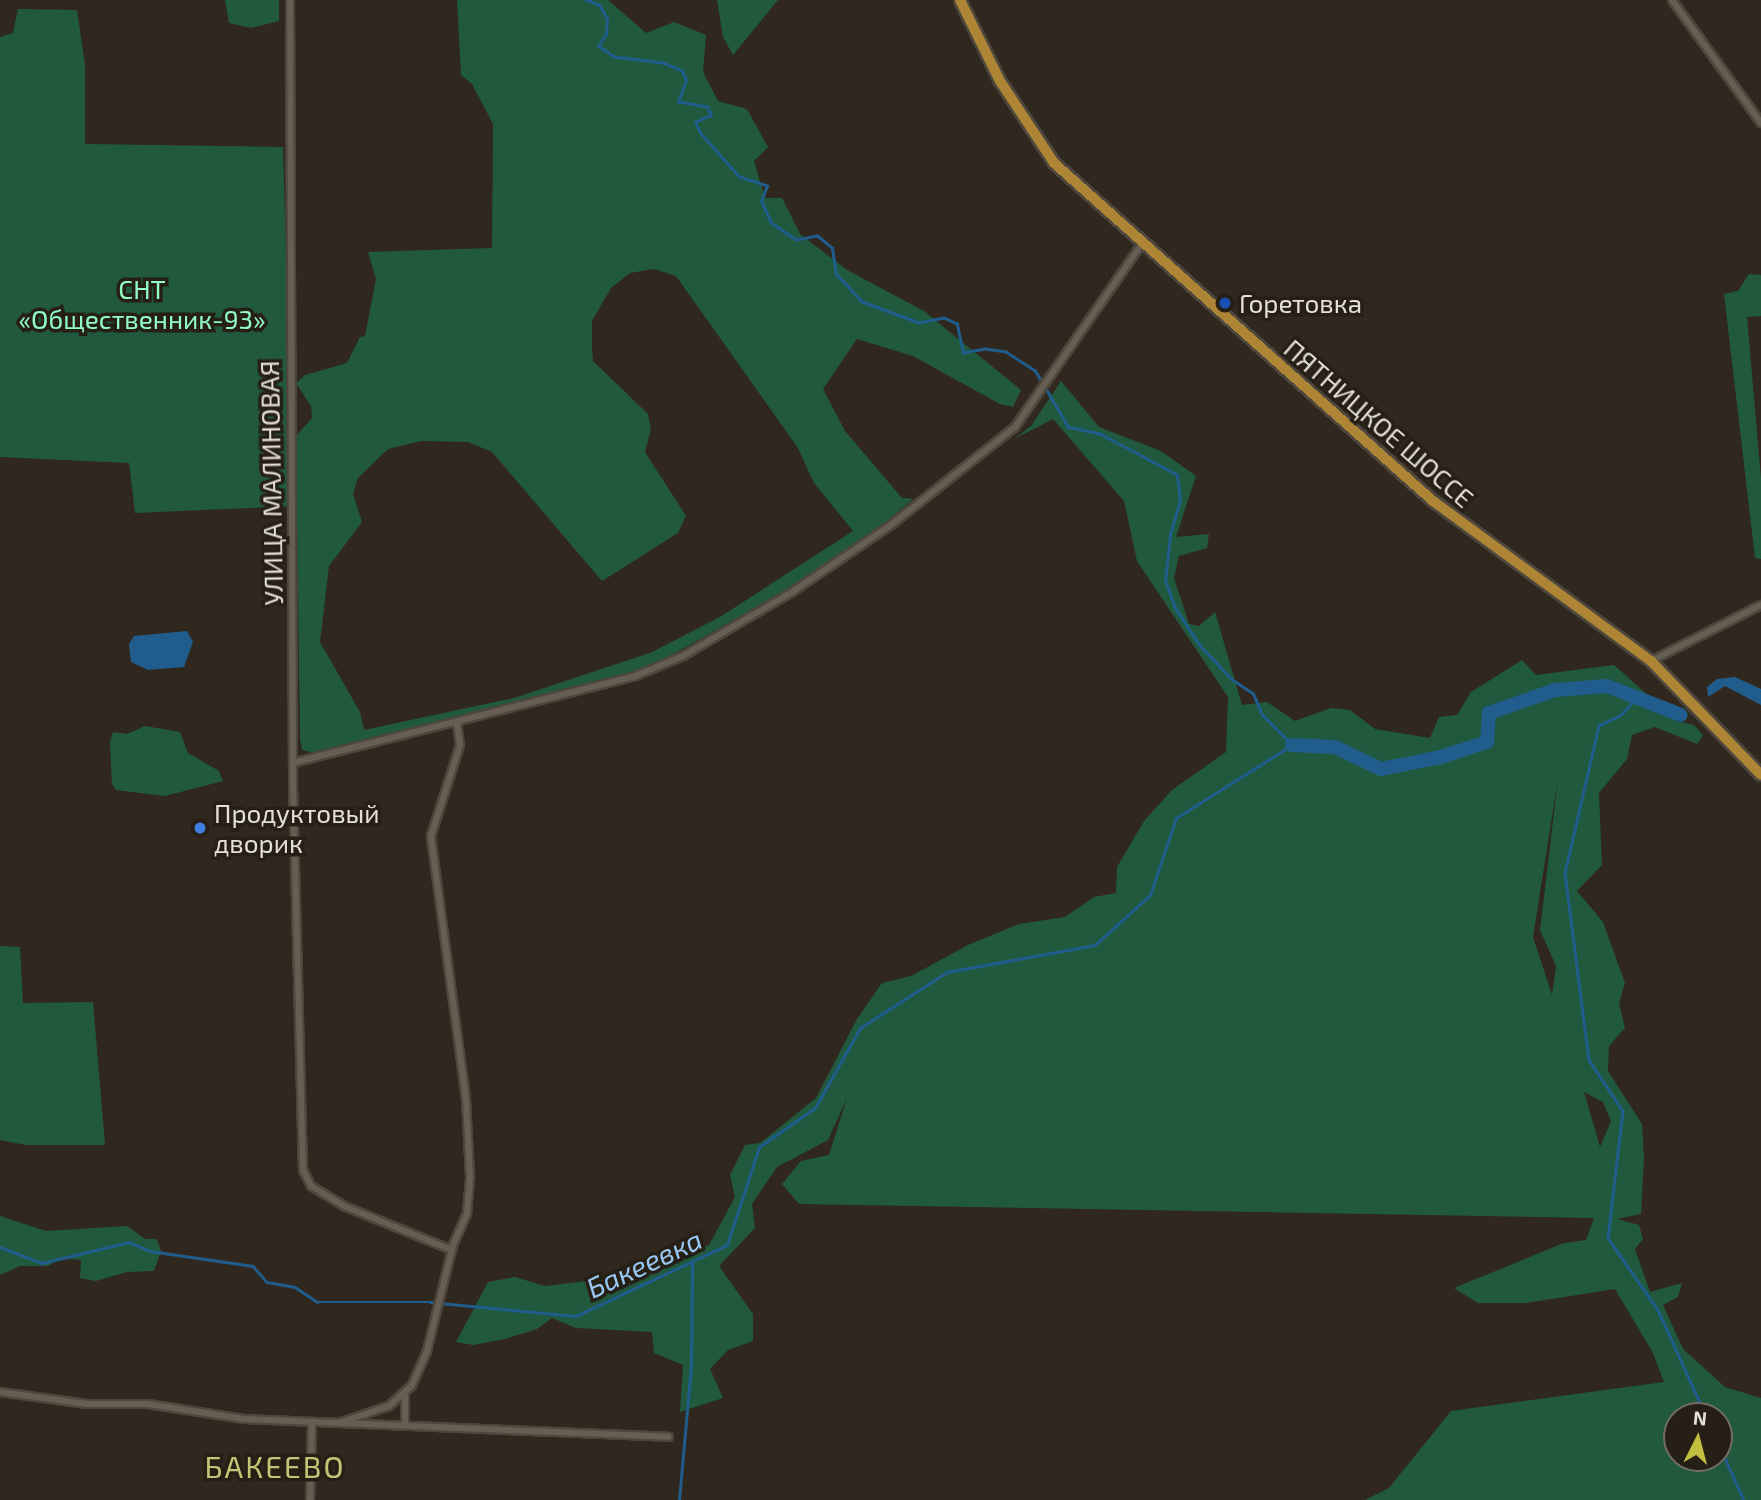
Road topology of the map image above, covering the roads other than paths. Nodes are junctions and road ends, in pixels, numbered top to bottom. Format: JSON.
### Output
{"nodes":[{"id":1,"x":290,"y":0,"type":"edge"},
{"id":2,"x":960,"y":0,"type":"edge"},
{"id":3,"x":1672,"y":0,"type":"edge"},
{"id":4,"x":1761,"y":123,"type":"edge"},
{"id":5,"x":1141,"y":245,"type":"junction"},
{"id":6,"x":1761,"y":606,"type":"edge"},
{"id":7,"x":1651,"y":662,"type":"junction"},
{"id":8,"x":457,"y":723,"type":"junction"},
{"id":9,"x":296,"y":762,"type":"junction"},
{"id":10,"x":1761,"y":775,"type":"edge"},
{"id":11,"x":452,"y":1250,"type":"junction"},
{"id":12,"x":0,"y":1392,"type":"edge"},
{"id":13,"x":405,"y":1392,"type":"junction"},
{"id":14,"x":312,"y":1422,"type":"junction"},
{"id":15,"x":339,"y":1423,"type":"junction"},
{"id":16,"x":405,"y":1426,"type":"junction"},
{"id":17,"x":669,"y":1437,"type":"dead end"},
{"id":18,"x":310,"y":1500,"type":"edge"}],
"edges":[{"from":1,"to":9,"type":"street","name":"УЛИЦА МАЛИНОВАЯ"},
{"from":2,"to":5,"type":"main road","name":"ПЯТНИЦКОЕ ШОССЕ"},
{"from":3,"to":4,"type":"street"},
{"from":5,"to":7,"type":"main road","name":"ПЯТНИЦКОЕ ШОССЕ"},
{"from":5,"to":8,"type":"street"},
{"from":6,"to":7,"type":"street"},
{"from":7,"to":10,"type":"main road","name":"ПЯТНИЦКОЕ ШОССЕ"},
{"from":8,"to":9,"type":"street"},
{"from":8,"to":11,"type":"street"},
{"from":9,"to":11,"type":"street","name":"УЛИЦА МАЛИНОВАЯ"},
{"from":11,"to":13,"type":"street"},
{"from":12,"to":14,"type":"street"},
{"from":13,"to":15,"type":"street"},
{"from":13,"to":16,"type":"street"},
{"from":14,"to":15,"type":"street"},
{"from":14,"to":18,"type":"street"},
{"from":15,"to":16,"type":"street"},
{"from":16,"to":17,"type":"street"}]}
